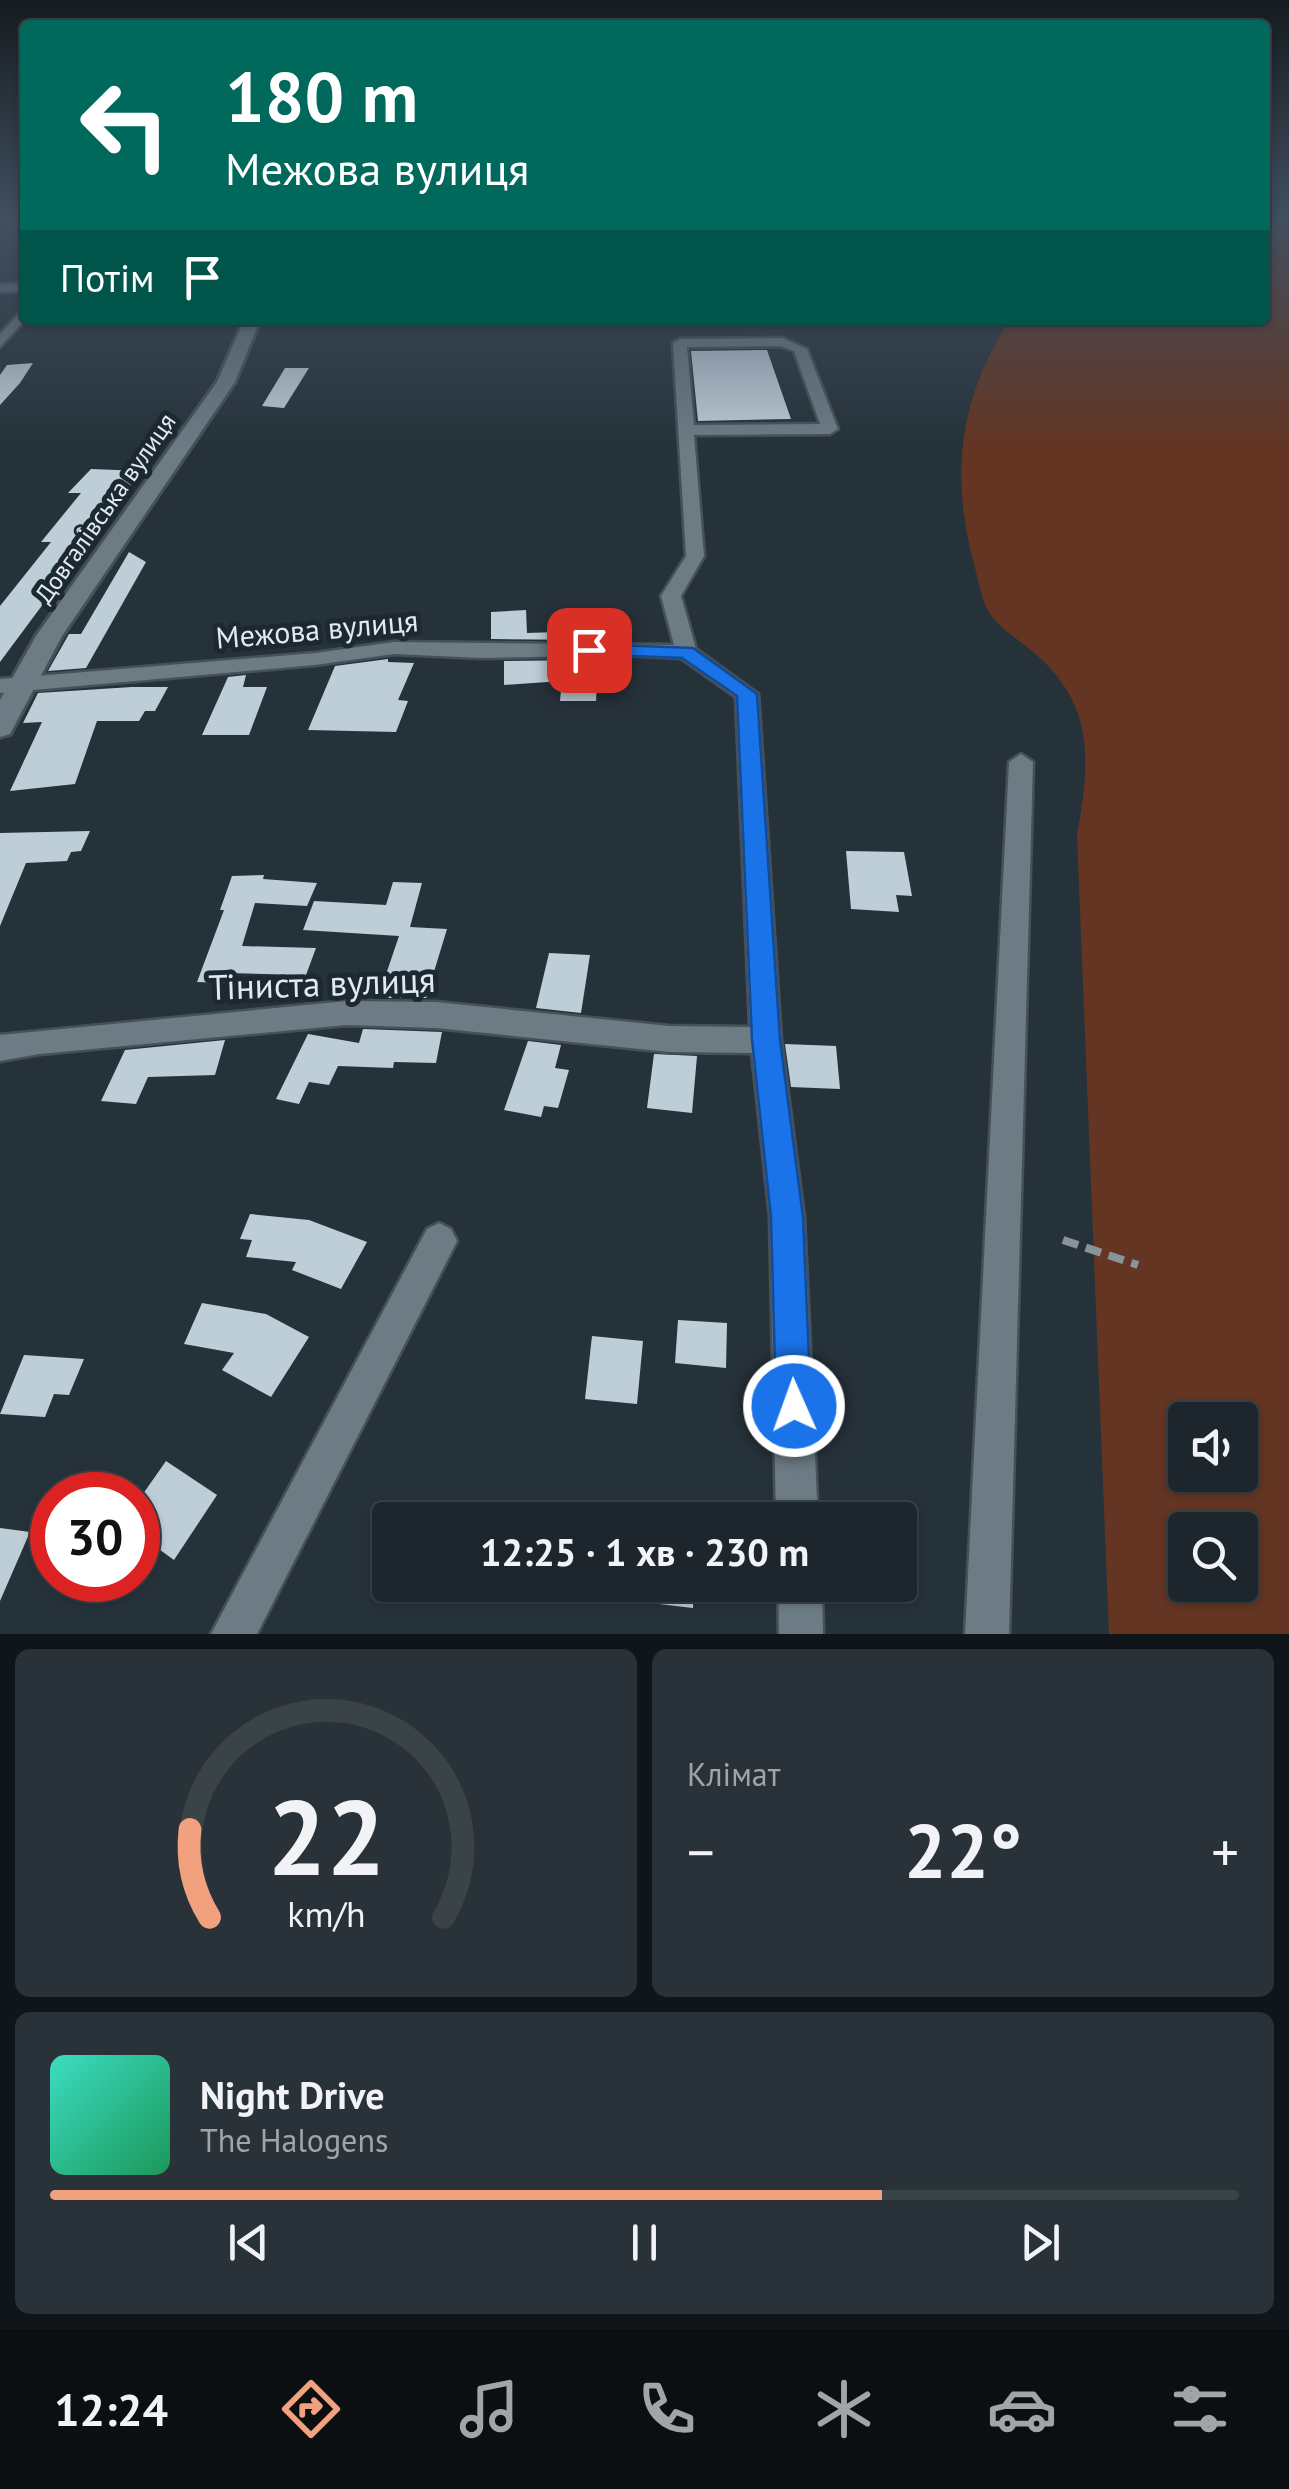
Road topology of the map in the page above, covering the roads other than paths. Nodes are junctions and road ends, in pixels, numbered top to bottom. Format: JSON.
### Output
{"nodes":[{"id":1,"x":20,"y":318,"type":"edge"},
{"id":2,"x":250,"y":325,"type":"edge"},
{"id":3,"x":0,"y":342,"type":"edge"},
{"id":4,"x":686,"y":430,"type":"junction"},
{"id":5,"x":686,"y":652,"type":"junction"},
{"id":6,"x":11,"y":685,"type":"edge"},
{"id":7,"x":0,"y":726,"type":"edge"},
{"id":8,"x":1021,"y":762,"type":"dead end"},
{"id":9,"x":766,"y":1040,"type":"junction"},
{"id":10,"x":0,"y":1048,"type":"edge"},
{"id":11,"x":440,"y":1241,"type":"dead end"},
{"id":12,"x":797,"y":1502,"type":"edge"},
{"id":13,"x":801,"y":1602,"type":"edge"},
{"id":14,"x":234,"y":1634,"type":"edge"},
{"id":15,"x":802,"y":1634,"type":"edge"},
{"id":16,"x":988,"y":1634,"type":"edge"}],
"edges":[{"from":1,"to":3,"type":"street"},
{"from":2,"to":6,"type":"street","name":"Довгалівська вулиця"},
{"from":4,"to":4,"type":"street"},
{"from":4,"to":5,"type":"street"},
{"from":5,"to":6,"type":"street","name":"Межова вулиця"},
{"from":5,"to":9,"type":"street"},
{"from":6,"to":7,"type":"street","name":"Довгалівська вулиця"},
{"from":8,"to":16,"type":"street"},
{"from":9,"to":10,"type":"street","name":"Тіниста вулиця"},
{"from":9,"to":12,"type":"street"},
{"from":11,"to":14,"type":"street"},
{"from":13,"to":15,"type":"street"}]}
